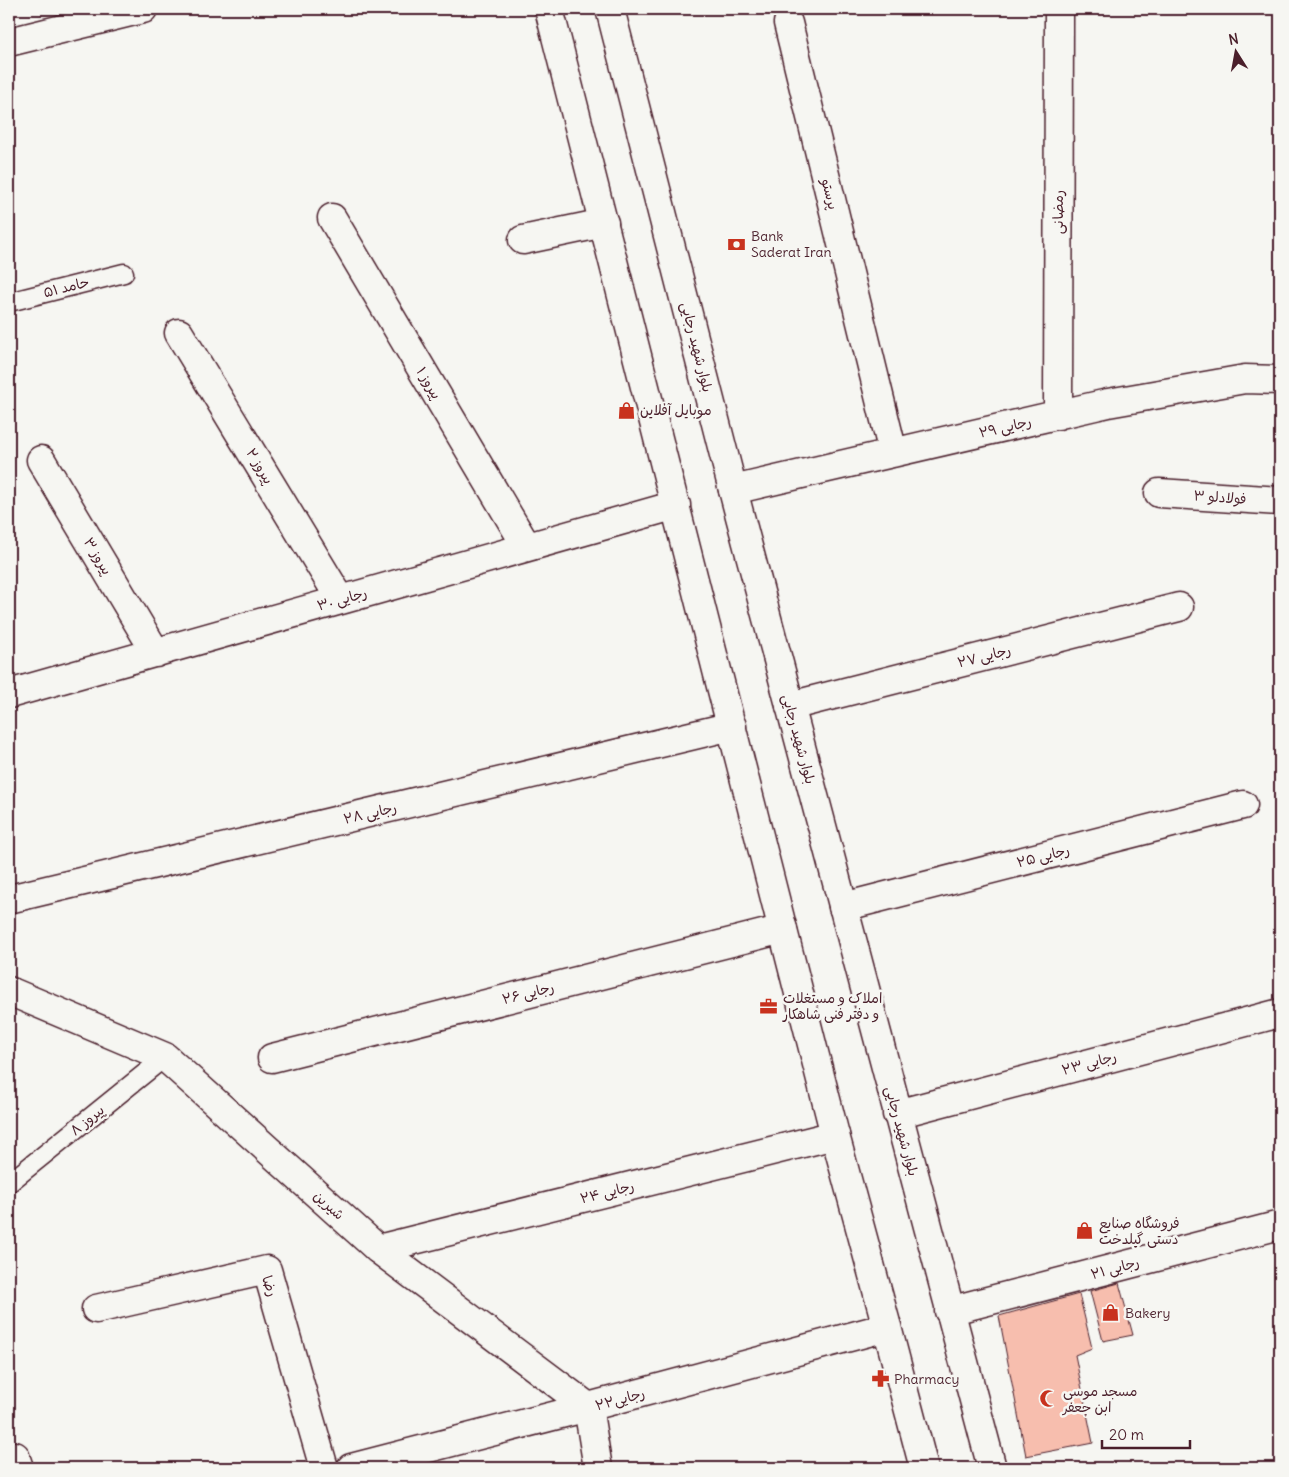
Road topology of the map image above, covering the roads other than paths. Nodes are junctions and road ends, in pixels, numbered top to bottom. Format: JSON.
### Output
{"nodes":[{"id":1,"x":143,"y":9,"type":"edge"},
{"id":2,"x":549,"y":9,"type":"edge"},
{"id":3,"x":610,"y":9,"type":"edge"},
{"id":4,"x":1059,"y":9,"type":"edge"},
{"id":5,"x":788,"y":23,"type":"dead end"},
{"id":6,"x":9,"y":42,"type":"edge"},
{"id":7,"x":332,"y":218,"type":"dead end"},
{"id":8,"x":604,"y":223,"type":"junction"},
{"id":9,"x":523,"y":240,"type":"dead end"},
{"id":10,"x":124,"y":273,"type":"dead end"},
{"id":11,"x":9,"y":302,"type":"edge"},
{"id":12,"x":179,"y":333,"type":"dead end"},
{"id":13,"x":1280,"y":380,"type":"edge"},
{"id":14,"x":1058,"y":415,"type":"junction"},
{"id":15,"x":893,"y":453,"type":"junction"},
{"id":16,"x":41,"y":460,"type":"dead end"},
{"id":17,"x":733,"y":490,"type":"junction"},
{"id":18,"x":1160,"y":493,"type":"dead end"},
{"id":19,"x":1280,"y":501,"type":"edge"},
{"id":20,"x":676,"y":505,"type":"junction"},
{"id":21,"x":527,"y":547,"type":"junction"},
{"id":22,"x":341,"y":600,"type":"junction"},
{"id":23,"x":1179,"y":607,"type":"dead end"},
{"id":24,"x":156,"y":652,"type":"junction"},
{"id":25,"x":9,"y":694,"type":"edge"},
{"id":26,"x":790,"y":706,"type":"junction"},
{"id":27,"x":732,"y":726,"type":"junction"},
{"id":28,"x":1243,"y":805,"type":"dead end"},
{"id":29,"x":9,"y":899,"type":"edge"},
{"id":30,"x":843,"y":907,"type":"junction"},
{"id":31,"x":783,"y":929,"type":"junction"},
{"id":32,"x":9,"y":990,"type":"edge"},
{"id":33,"x":1280,"y":1013,"type":"edge"},
{"id":34,"x":165,"y":1057,"type":"junction"},
{"id":35,"x":272,"y":1058,"type":"dead end"},
{"id":36,"x":897,"y":1114,"type":"junction"},
{"id":37,"x":835,"y":1135,"type":"junction"},
{"id":38,"x":9,"y":1183,"type":"edge"},
{"id":39,"x":1280,"y":1225,"type":"edge"},
{"id":40,"x":378,"y":1249,"type":"junction"},
{"id":41,"x":96,"y":1309,"type":"dead end"},
{"id":42,"x":949,"y":1311,"type":"junction"},
{"id":43,"x":887,"y":1327,"type":"junction"},
{"id":44,"x":588,"y":1407,"type":"junction"},
{"id":45,"x":324,"y":1468,"type":"edge"},
{"id":46,"x":351,"y":1468,"type":"edge"},
{"id":47,"x":598,"y":1468,"type":"edge"},
{"id":48,"x":924,"y":1468,"type":"edge"},
{"id":49,"x":992,"y":1468,"type":"edge"}],
"edges":[{"from":1,"to":6,"type":"street"},
{"from":2,"to":8,"type":"street"},
{"from":3,"to":17,"type":"street","name":"بلوار شهید رجایی"},
{"from":4,"to":14,"type":"street","name":"رمضانی"},
{"from":5,"to":15,"type":"street","name":"پرستو"},
{"from":7,"to":21,"type":"street","name":"پیروز ۱"},
{"from":8,"to":9,"type":"street"},
{"from":8,"to":20,"type":"street"},
{"from":10,"to":11,"type":"lane","name":"حامد ۵۱"},
{"from":12,"to":22,"type":"street","name":"پیروز ۲"},
{"from":13,"to":14,"type":"street","name":"رجایی ۲۹"},
{"from":14,"to":15,"type":"street","name":"رجایی ۲۹"},
{"from":15,"to":17,"type":"street","name":"رجایی ۲۹"},
{"from":16,"to":24,"type":"street","name":"پیروز ۳"},
{"from":17,"to":26,"type":"street","name":"بلوار شهید رجایی"},
{"from":18,"to":19,"type":"street","name":"فولادلو ۳"},
{"from":20,"to":21,"type":"street","name":"رجایی ۳۰"},
{"from":20,"to":27,"type":"street"},
{"from":21,"to":22,"type":"street","name":"رجایی ۳۰"},
{"from":22,"to":24,"type":"street","name":"رجایی ۳۰"},
{"from":23,"to":26,"type":"street","name":"رجایی ۲۷"},
{"from":24,"to":25,"type":"street","name":"رجایی ۳۰"},
{"from":26,"to":30,"type":"street","name":"بلوار شهید رجایی"},
{"from":27,"to":29,"type":"street","name":"رجایی ۲۸"},
{"from":27,"to":31,"type":"street"},
{"from":28,"to":30,"type":"street","name":"رجایی ۲۵"},
{"from":30,"to":36,"type":"street","name":"بلوار شهید رجایی"},
{"from":31,"to":35,"type":"street","name":"رجایی ۲۶"},
{"from":31,"to":37,"type":"street"},
{"from":32,"to":34,"type":"street","name":"شیرین"},
{"from":33,"to":36,"type":"street","name":"رجایی ۲۳"},
{"from":34,"to":38,"type":"lane","name":"پیروز ۸"},
{"from":34,"to":40,"type":"street","name":"شیرین"},
{"from":36,"to":42,"type":"street","name":"بلوار شهید رجایی"},
{"from":37,"to":40,"type":"street","name":"رجایی ۲۴"},
{"from":37,"to":43,"type":"street"},
{"from":39,"to":42,"type":"street","name":"رجایی ۲۱"},
{"from":40,"to":44,"type":"street","name":"شیرین"},
{"from":41,"to":45,"type":"street","name":"رضا"},
{"from":42,"to":49,"type":"street","name":"بلوار شهید رجایی"},
{"from":43,"to":44,"type":"street","name":"۲۲رجایی"},
{"from":43,"to":48,"type":"street"},
{"from":44,"to":46,"type":"street","name":"۲۲رجایی"},
{"from":44,"to":47,"type":"street"}]}
